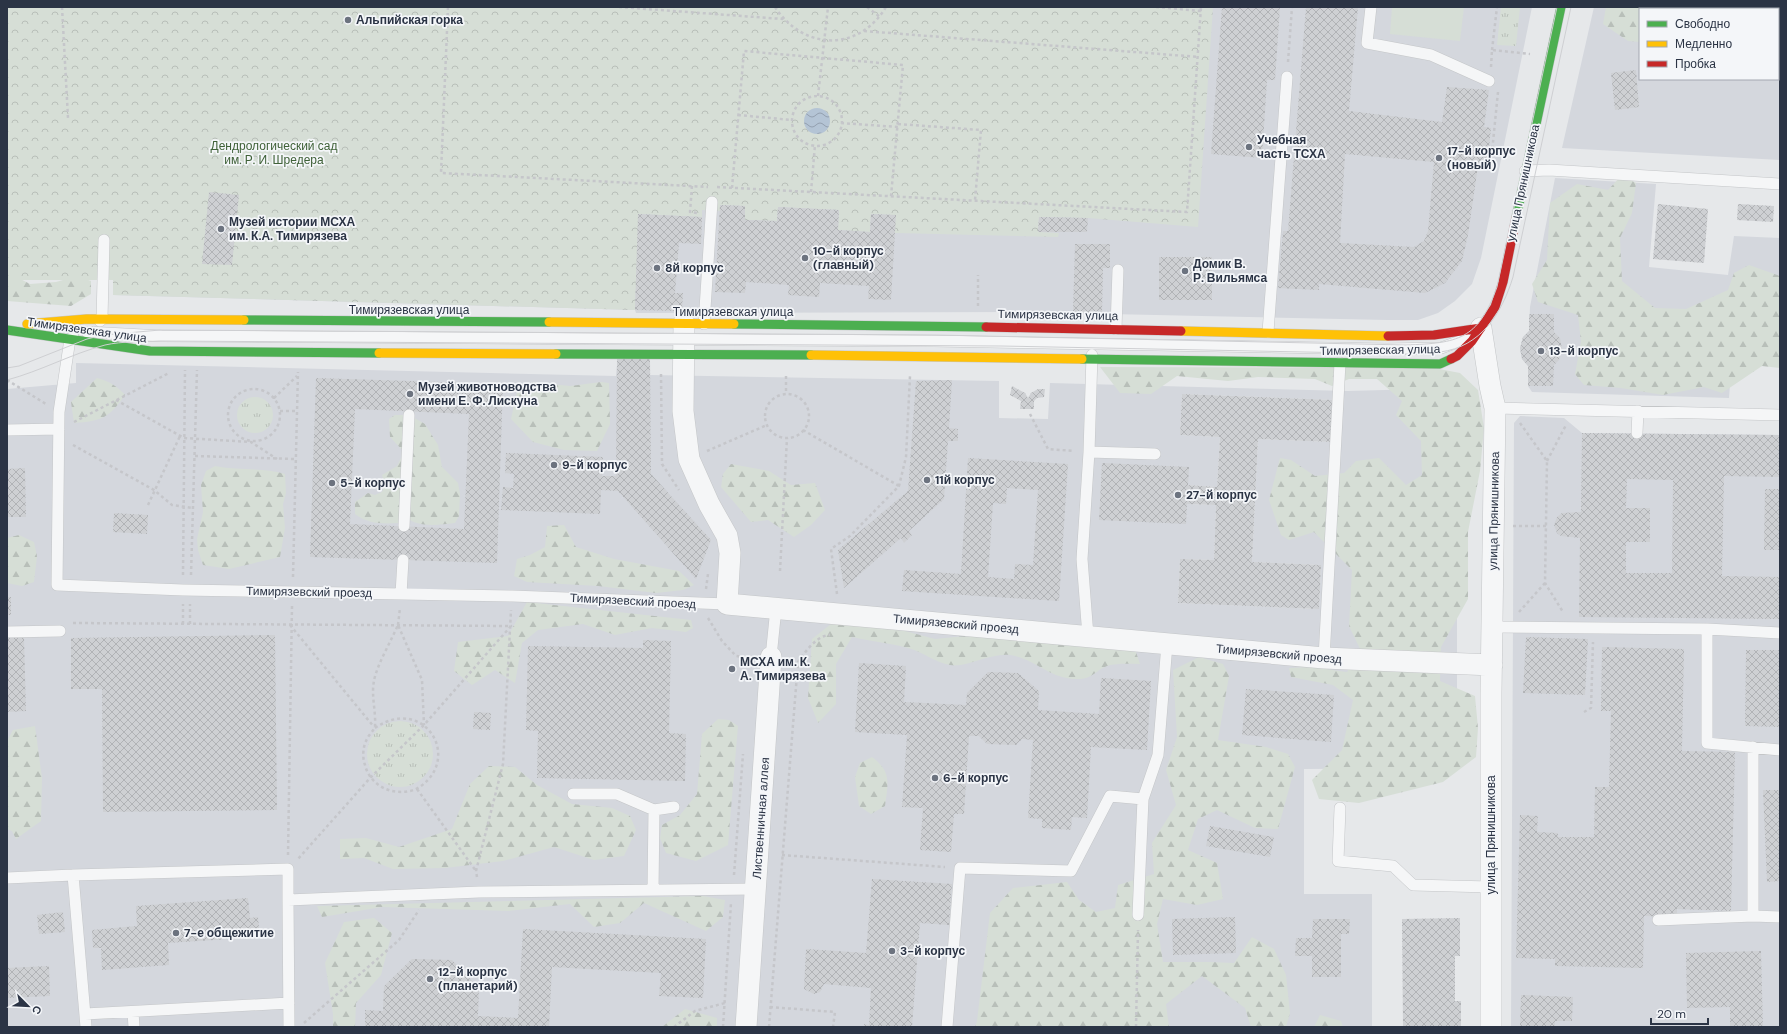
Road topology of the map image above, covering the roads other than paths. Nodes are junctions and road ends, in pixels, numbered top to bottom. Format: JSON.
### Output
{"nodes":[{"id":1,"x":1371,"y":7,"type":"edge"},
{"id":2,"x":1560,"y":7,"type":"edge"},
{"id":3,"x":1287,"y":77,"type":"road end"},
{"id":4,"x":1489,"y":81,"type":"road end"},
{"id":5,"x":1525,"y":171,"type":"junction"},
{"id":6,"x":1780,"y":184,"type":"edge"},
{"id":7,"x":712,"y":202,"type":"dead end"},
{"id":8,"x":104,"y":240,"type":"dead end"},
{"id":9,"x":1118,"y":270,"type":"dead end"},
{"id":10,"x":102,"y":320,"type":"junction"},
{"id":11,"x":7,"y":328,"type":"edge"},
{"id":12,"x":1093,"y":328,"type":"junction"},
{"id":13,"x":1481,"y":328,"type":"junction"},
{"id":14,"x":1116,"y":329,"type":"junction"},
{"id":15,"x":82,"y":332,"type":"junction"},
{"id":16,"x":1268,"y":332,"type":"junction"},
{"id":17,"x":689,"y":335,"type":"junction"},
{"id":18,"x":70,"y":339,"type":"junction"},
{"id":19,"x":1092,"y":343,"type":"junction"},
{"id":20,"x":1092,"y":358,"type":"junction"},
{"id":21,"x":1340,"y":363,"type":"junction"},
{"id":22,"x":1502,"y":408,"type":"junction"},
{"id":23,"x":1638,"y":411,"type":"junction"},
{"id":24,"x":409,"y":415,"type":"dead end"},
{"id":25,"x":1780,"y":415,"type":"edge"},
{"id":26,"x":7,"y":430,"type":"edge"},
{"id":27,"x":59,"y":433,"type":"junction"},
{"id":28,"x":1637,"y":433,"type":"dead end"},
{"id":29,"x":1089,"y":452,"type":"junction"},
{"id":30,"x":1155,"y":454,"type":"dead end"},
{"id":31,"x":404,"y":526,"type":"dead end"},
{"id":32,"x":403,"y":560,"type":"dead end"},
{"id":33,"x":401,"y":594,"type":"junction"},
{"id":34,"x":727,"y":604,"type":"junction"},
{"id":35,"x":776,"y":608,"type":"junction"},
{"id":36,"x":1499,"y":627,"type":"junction"},
{"id":37,"x":1707,"y":629,"type":"junction"},
{"id":38,"x":7,"y":632,"type":"edge"},
{"id":39,"x":60,"y":632,"type":"road end"},
{"id":40,"x":1780,"y":633,"type":"edge"},
{"id":41,"x":1088,"y":636,"type":"junction"},
{"id":42,"x":1167,"y":644,"type":"junction"},
{"id":43,"x":771,"y":657,"type":"joint"},
{"id":44,"x":1324,"y":658,"type":"junction"},
{"id":45,"x":1492,"y":665,"type":"junction"},
{"id":46,"x":1753,"y":747,"type":"junction"},
{"id":47,"x":1780,"y":750,"type":"edge"},
{"id":48,"x":572,"y":794,"type":"dead end"},
{"id":49,"x":1143,"y":799,"type":"junction"},
{"id":50,"x":674,"y":807,"type":"dead end"},
{"id":51,"x":1340,"y":808,"type":"dead end"},
{"id":52,"x":654,"y":810,"type":"junction"},
{"id":53,"x":73,"y":875,"type":"junction"},
{"id":54,"x":7,"y":878,"type":"edge"},
{"id":55,"x":1490,"y":886,"type":"junction"},
{"id":56,"x":756,"y":889,"type":"junction"},
{"id":57,"x":652,"y":890,"type":"junction"},
{"id":58,"x":288,"y":900,"type":"junction"},
{"id":59,"x":1138,"y":915,"type":"road end"},
{"id":60,"x":1753,"y":916,"type":"junction"},
{"id":61,"x":1780,"y":917,"type":"edge"},
{"id":62,"x":1658,"y":920,"type":"dead end"},
{"id":63,"x":289,"y":1003,"type":"junction"},
{"id":64,"x":133,"y":1012,"type":"junction"},
{"id":65,"x":85,"y":1014,"type":"junction"},
{"id":66,"x":289,"y":1024,"type":"edge"},
{"id":67,"x":86,"y":1027,"type":"edge"},
{"id":68,"x":134,"y":1027,"type":"edge"},
{"id":69,"x":746,"y":1027,"type":"edge"},
{"id":70,"x":947,"y":1027,"type":"edge"},
{"id":71,"x":1491,"y":1027,"type":"edge"}],
"edges":[{"from":1,"to":4,"type":"lane"},
{"from":2,"to":5,"type":"main road","name":"улица Прянишникова"},
{"from":3,"to":16,"type":"lane"},
{"from":5,"to":6,"type":"lane"},
{"from":5,"to":13,"type":"main road","name":"улица Прянишникова"},
{"from":7,"to":17,"type":"lane"},
{"from":8,"to":10,"type":"lane"},
{"from":9,"to":14,"type":"lane"},
{"from":10,"to":11,"type":"main road","name":"Тимирязевская улица"},
{"from":10,"to":15,"type":"lane"},
{"from":10,"to":17,"type":"main road","name":"Тимирязевская улица"},
{"from":11,"to":15,"type":"lane"},
{"from":11,"to":18,"type":"main road","name":"Тимирязевская улица"},
{"from":12,"to":14,"type":"main road","name":"Тимирязевская улица"},
{"from":12,"to":17,"type":"main road","name":"Тимирязевская улица"},
{"from":12,"to":19,"type":"lane"},
{"from":13,"to":16,"type":"main road","name":"Тимирязевская улица"},
{"from":13,"to":19,"type":"lane"},
{"from":13,"to":21,"type":"main road","name":"Тимирязевская улица"},
{"from":13,"to":22,"type":"street","name":"улица Прянишникова"},
{"from":14,"to":16,"type":"main road","name":"Тимирязевская улица"},
{"from":15,"to":17,"type":"lane"},
{"from":15,"to":18,"type":"lane"},
{"from":17,"to":18,"type":"main road","name":"Тимирязевская улица"},
{"from":17,"to":19,"type":"lane"},
{"from":17,"to":20,"type":"main road","name":"Тимирязевская улица"},
{"from":17,"to":34,"type":"street"},
{"from":18,"to":27,"type":"lane","name":"Тимирязевский проезд"},
{"from":19,"to":20,"type":"lane"},
{"from":20,"to":21,"type":"main road","name":"Тимирязевская улица"},
{"from":20,"to":29,"type":"lane"},
{"from":21,"to":44,"type":"lane"},
{"from":22,"to":23,"type":"lane"},
{"from":22,"to":36,"type":"street","name":"улица Прянишникова"},
{"from":23,"to":25,"type":"lane"},
{"from":23,"to":28,"type":"lane"},
{"from":24,"to":31,"type":"lane"},
{"from":26,"to":27,"type":"lane"},
{"from":27,"to":33,"type":"lane","name":"Тимирязевский проезд"},
{"from":29,"to":30,"type":"lane"},
{"from":29,"to":41,"type":"lane"},
{"from":32,"to":33,"type":"lane"},
{"from":33,"to":34,"type":"lane","name":"Тимирязевский проезд"},
{"from":34,"to":35,"type":"street","name":"Тимирязевский проезд"},
{"from":35,"to":41,"type":"street","name":"Тимирязевский проезд"},
{"from":35,"to":43,"type":"lane","name":"Лиственничная аллея"},
{"from":36,"to":37,"type":"lane"},
{"from":36,"to":45,"type":"street","name":"улица Прянишникова"},
{"from":37,"to":40,"type":"lane"},
{"from":37,"to":46,"type":"lane"},
{"from":38,"to":39,"type":"lane"},
{"from":41,"to":42,"type":"street","name":"Тимирязевский проезд"},
{"from":42,"to":44,"type":"street","name":"Тимирязевский проезд"},
{"from":42,"to":49,"type":"lane"},
{"from":43,"to":56,"type":"street","name":"Лиственничная аллея"},
{"from":44,"to":45,"type":"street","name":"Тимирязевский проезд"},
{"from":45,"to":55,"type":"street","name":"улица Прянишникова"},
{"from":46,"to":47,"type":"lane"},
{"from":46,"to":60,"type":"lane"},
{"from":48,"to":52,"type":"lane"},
{"from":49,"to":59,"type":"lane"},
{"from":49,"to":70,"type":"lane"},
{"from":50,"to":52,"type":"lane"},
{"from":51,"to":55,"type":"lane"},
{"from":52,"to":57,"type":"lane"},
{"from":53,"to":54,"type":"lane"},
{"from":53,"to":58,"type":"lane"},
{"from":53,"to":65,"type":"lane"},
{"from":55,"to":71,"type":"street","name":"улица Прянишникова"},
{"from":56,"to":57,"type":"lane"},
{"from":56,"to":69,"type":"street","name":"Лиственничная аллея"},
{"from":57,"to":58,"type":"lane"},
{"from":58,"to":63,"type":"lane"},
{"from":60,"to":61,"type":"lane"},
{"from":60,"to":62,"type":"lane"},
{"from":63,"to":64,"type":"lane"},
{"from":63,"to":66,"type":"lane"},
{"from":64,"to":65,"type":"lane"},
{"from":64,"to":68,"type":"lane"},
{"from":65,"to":67,"type":"lane"}]}
